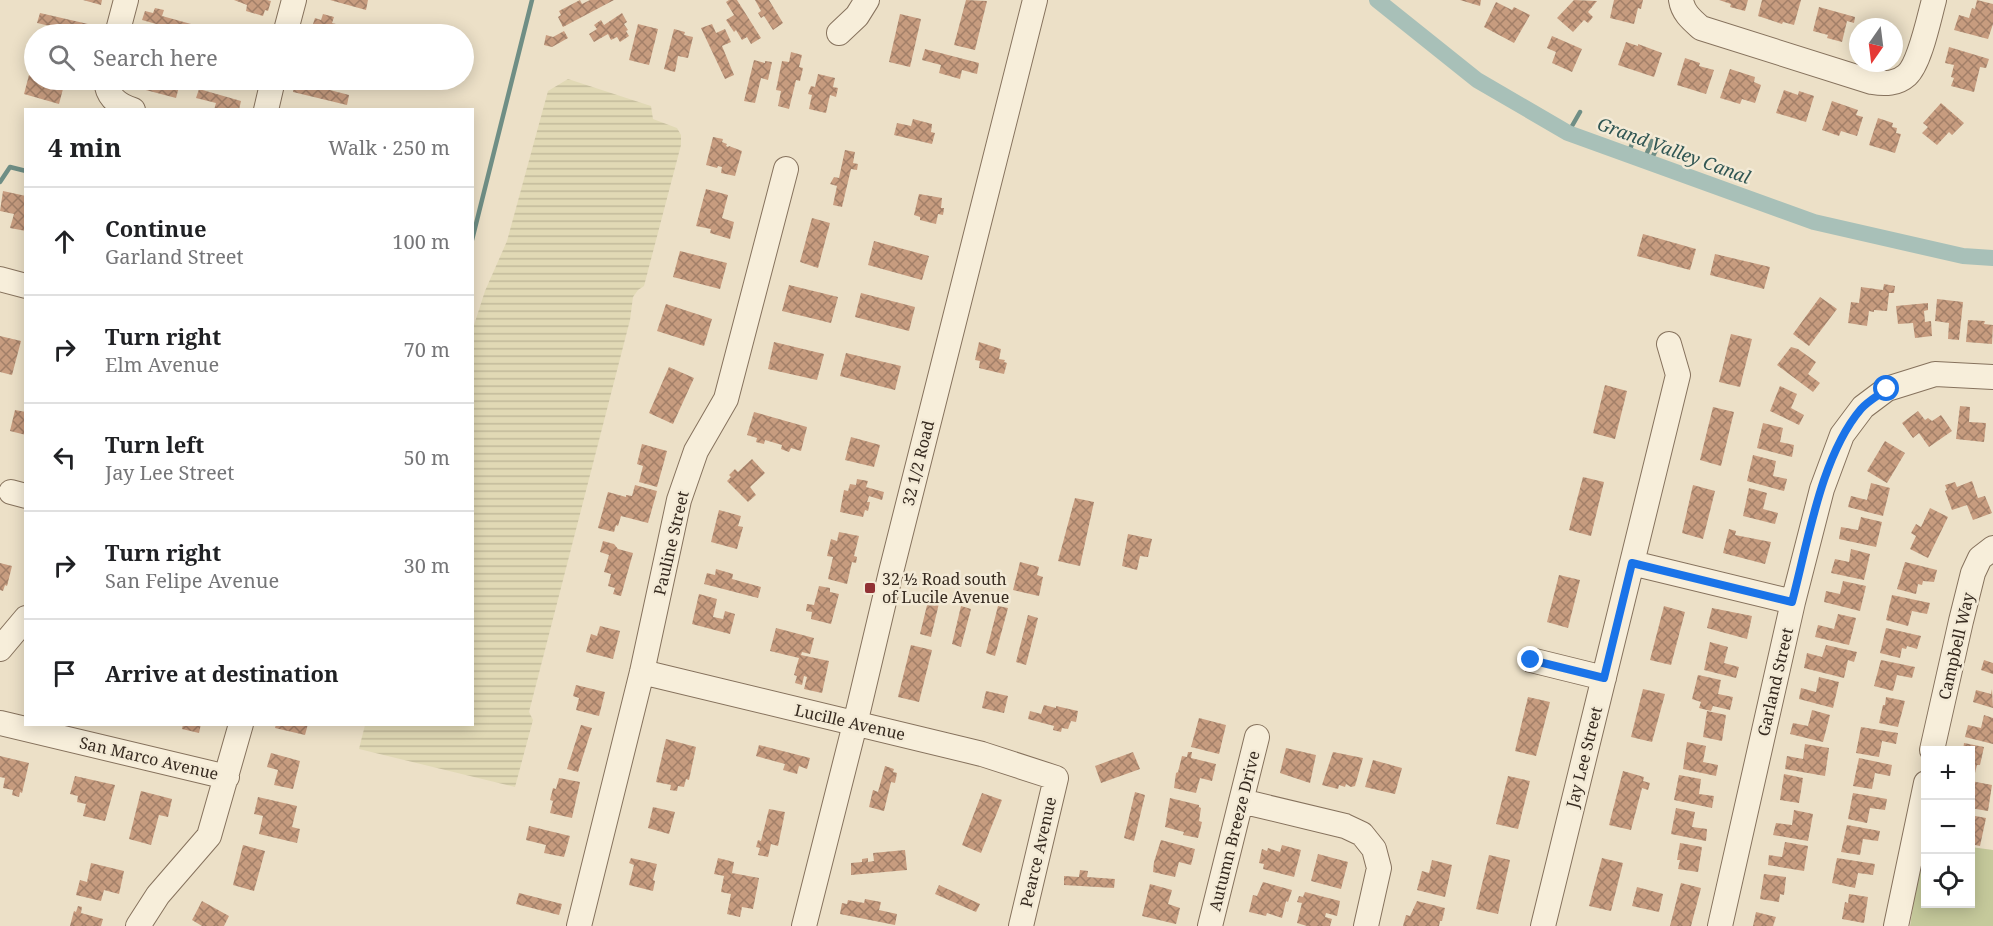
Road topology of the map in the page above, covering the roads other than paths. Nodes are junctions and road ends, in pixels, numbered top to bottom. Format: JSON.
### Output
{"nodes":[{"id":1,"x":126,"y":0,"type":"edge"},
{"id":2,"x":294,"y":0,"type":"edge"},
{"id":3,"x":867,"y":0,"type":"edge"},
{"id":4,"x":1035,"y":0,"type":"edge"},
{"id":5,"x":1934,"y":0,"type":"edge"},
{"id":6,"x":1682,"y":3,"type":"edge"},
{"id":7,"x":120,"y":24,"type":"edge"},
{"id":8,"x":288,"y":24,"type":"edge"},
{"id":9,"x":839,"y":33,"type":"dead end"},
{"id":10,"x":108,"y":90,"type":"edge"},
{"id":11,"x":271,"y":90,"type":"edge"},
{"id":12,"x":129,"y":108,"type":"edge"},
{"id":13,"x":266,"y":108,"type":"edge"},
{"id":14,"x":786,"y":169,"type":"dead end"},
{"id":15,"x":0,"y":279,"type":"edge"},
{"id":16,"x":24,"y":285,"type":"edge"},
{"id":17,"x":1669,"y":344,"type":"dead end"},
{"id":18,"x":1993,"y":377,"type":"edge"},
{"id":19,"x":1993,"y":548,"type":"edge"},
{"id":20,"x":1632,"y":563,"type":"junction"},
{"id":21,"x":1792,"y":602,"type":"junction"},
{"id":22,"x":24,"y":620,"type":"edge"},
{"id":23,"x":0,"y":649,"type":"edge"},
{"id":24,"x":1531,"y":660,"type":"dead end"},
{"id":25,"x":642,"y":672,"type":"junction"},
{"id":26,"x":1604,"y":678,"type":"junction"},
{"id":27,"x":0,"y":723,"type":"edge"},
{"id":28,"x":855,"y":724,"type":"junction"},
{"id":29,"x":240,"y":726,"type":"edge"},
{"id":30,"x":1257,"y":737,"type":"dead end"},
{"id":31,"x":1933,"y":746,"type":"edge"},
{"id":32,"x":227,"y":777,"type":"junction"},
{"id":33,"x":1056,"y":778,"type":"joint"},
{"id":34,"x":1922,"y":800,"type":"edge"},
{"id":35,"x":1241,"y":801,"type":"junction"},
{"id":36,"x":138,"y":926,"type":"edge"},
{"id":37,"x":579,"y":926,"type":"edge"},
{"id":38,"x":804,"y":926,"type":"edge"},
{"id":39,"x":1021,"y":926,"type":"edge"},
{"id":40,"x":1210,"y":926,"type":"edge"},
{"id":41,"x":1366,"y":926,"type":"edge"},
{"id":42,"x":1543,"y":926,"type":"edge"},
{"id":43,"x":1720,"y":926,"type":"edge"},
{"id":44,"x":1896,"y":926,"type":"edge"}],
"edges":[{"from":1,"to":7,"type":"street"},
{"from":2,"to":8,"type":"street"},
{"from":3,"to":9,"type":"street"},
{"from":4,"to":28,"type":"street","name":"32 1/2 Road"},
{"from":5,"to":6,"type":"street"},
{"from":10,"to":12,"type":"street"},
{"from":11,"to":13,"type":"street"},
{"from":14,"to":25,"type":"street","name":"Pauline Street"},
{"from":15,"to":16,"type":"street"},
{"from":17,"to":20,"type":"street","name":"Jay Lee Street"},
{"from":18,"to":21,"type":"street","name":"Garland Street"},
{"from":19,"to":31,"type":"street","name":"Campbell Way"},
{"from":20,"to":21,"type":"street"},
{"from":20,"to":26,"type":"street","name":"Jay Lee Street"},
{"from":21,"to":43,"type":"street","name":"Garland Street"},
{"from":22,"to":23,"type":"street"},
{"from":24,"to":26,"type":"street"},
{"from":25,"to":28,"type":"street","name":"Lucille Avenue"},
{"from":25,"to":37,"type":"street","name":"Pauline Street"},
{"from":26,"to":42,"type":"street","name":"Jay Lee Street"},
{"from":27,"to":32,"type":"street","name":"San Marco Avenue"},
{"from":28,"to":33,"type":"street","name":"Lucille Avenue"},
{"from":28,"to":38,"type":"street","name":"32 1/2 Road"},
{"from":29,"to":32,"type":"street"},
{"from":30,"to":35,"type":"street","name":"Autumn Breeze Drive"},
{"from":32,"to":36,"type":"street"},
{"from":33,"to":39,"type":"street","name":"Pearce Avenue"},
{"from":34,"to":44,"type":"street"},
{"from":35,"to":40,"type":"street","name":"Autumn Breeze Drive"},
{"from":35,"to":41,"type":"street"}]}
